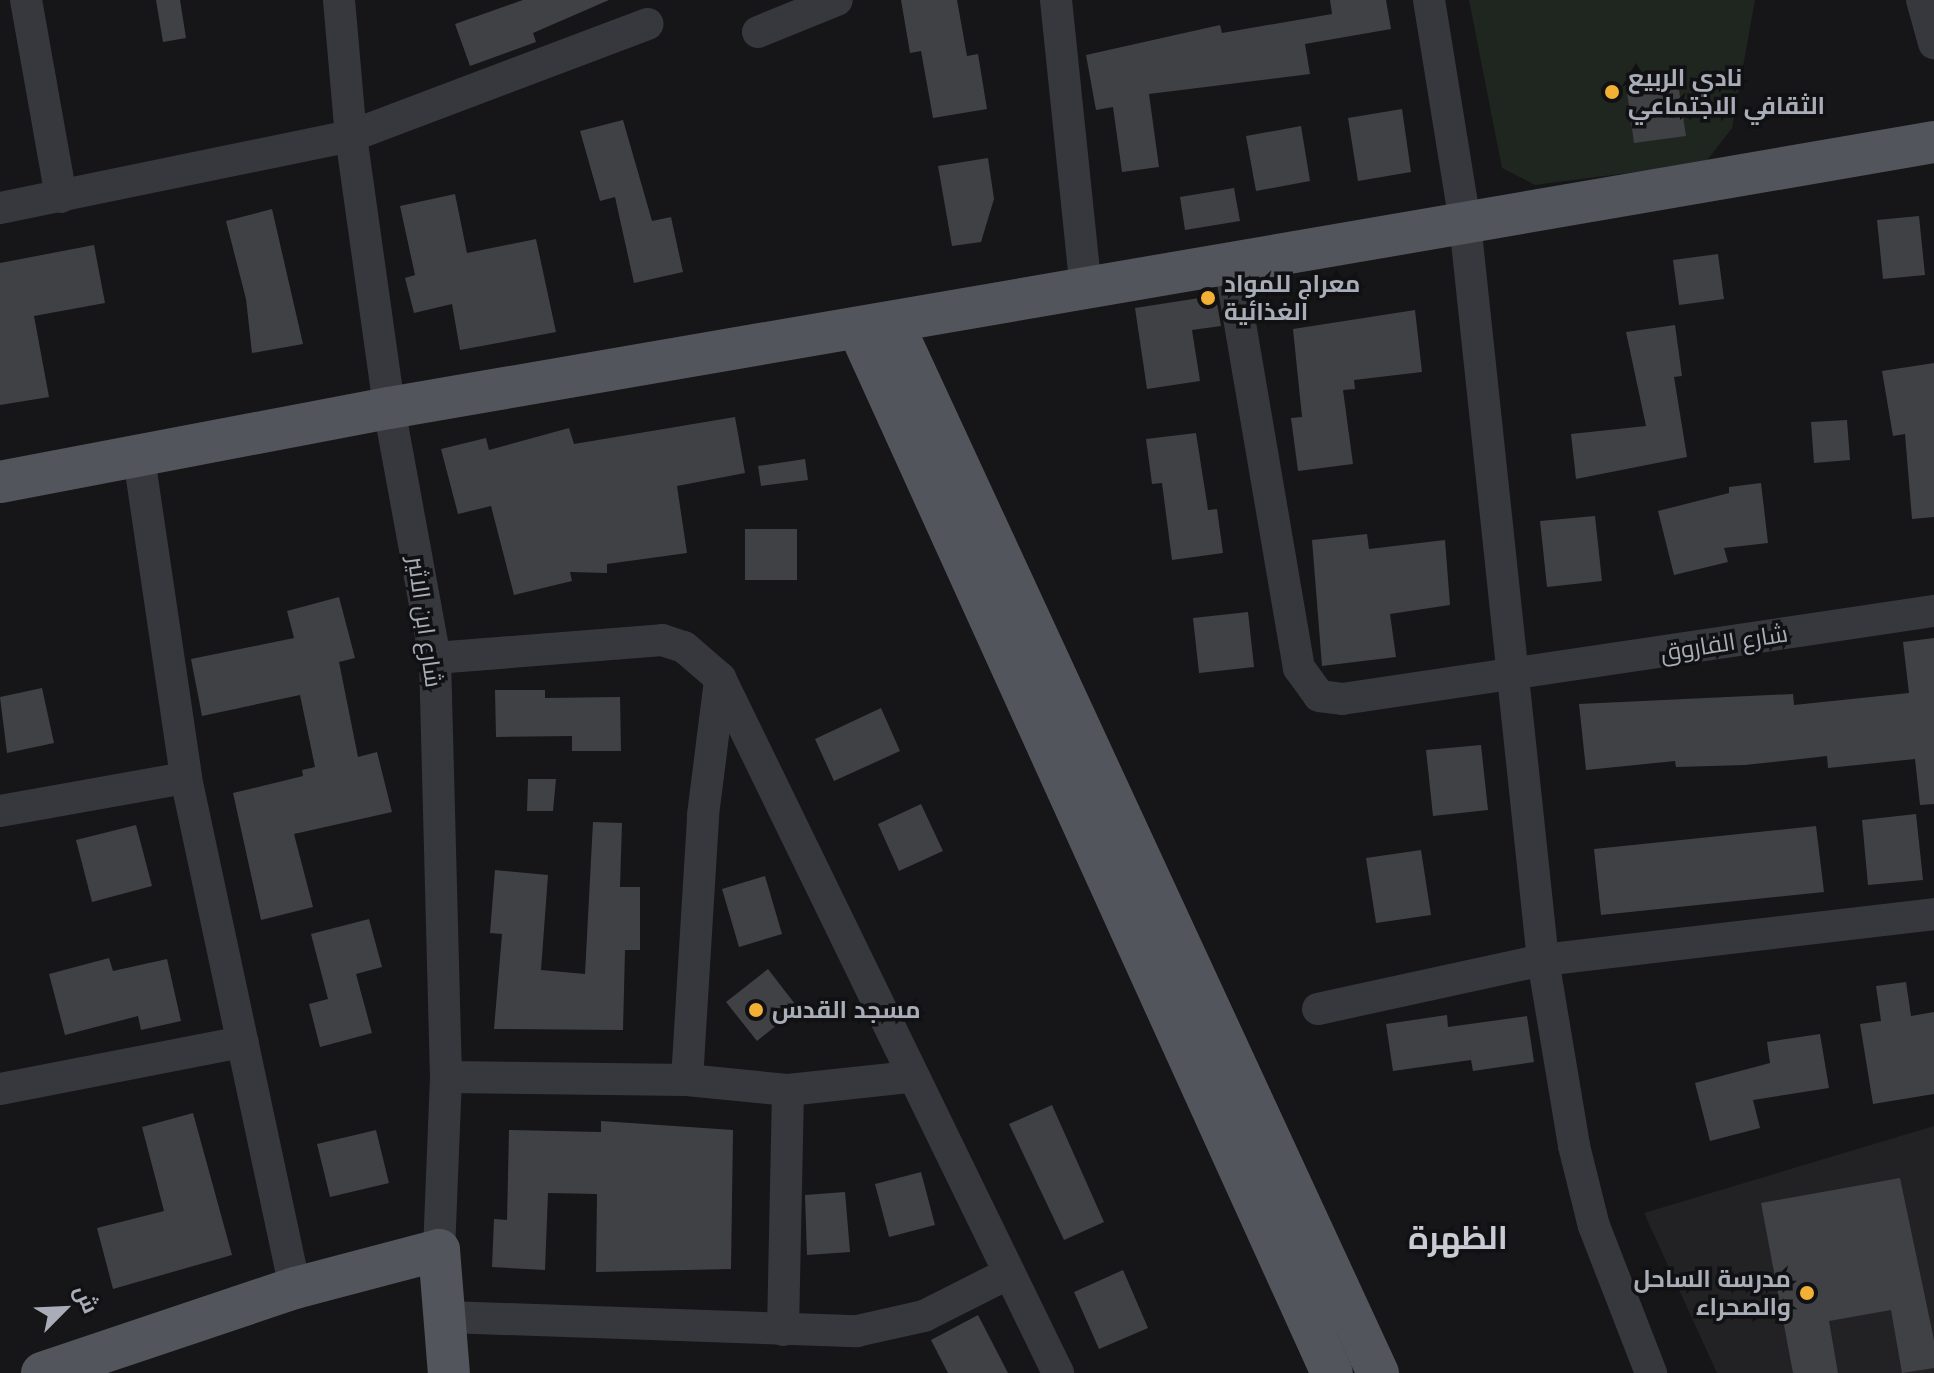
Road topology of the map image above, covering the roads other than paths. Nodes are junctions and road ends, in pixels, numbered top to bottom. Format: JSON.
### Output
{"nodes":[{"id":1,"x":26,"y":0,"type":"edge"},
{"id":2,"x":339,"y":0,"type":"edge"},
{"id":3,"x":837,"y":0,"type":"edge"},
{"id":4,"x":1056,"y":0,"type":"edge"},
{"id":5,"x":1429,"y":0,"type":"edge"},
{"id":6,"x":1922,"y":0,"type":"edge"},
{"id":7,"x":648,"y":24,"type":"dead end"},
{"id":8,"x":758,"y":32,"type":"dead end"},
{"id":9,"x":1934,"y":43,"type":"edge"},
{"id":10,"x":351,"y":136,"type":"junction"},
{"id":11,"x":1934,"y":142,"type":"edge"},
{"id":12,"x":61,"y":197,"type":"junction"},
{"id":13,"x":0,"y":208,"type":"edge"},
{"id":14,"x":1465,"y":223,"type":"junction"},
{"id":15,"x":1230,"y":265,"type":"junction"},
{"id":16,"x":1086,"y":289,"type":"junction"},
{"id":17,"x":876,"y":327,"type":"junction"},
{"id":18,"x":389,"y":408,"type":"junction"},
{"id":19,"x":139,"y":458,"type":"junction"},
{"id":20,"x":0,"y":482,"type":"edge"},
{"id":21,"x":1934,"y":611,"type":"edge"},
{"id":22,"x":435,"y":658,"type":"junction"},
{"id":23,"x":1513,"y":675,"type":"junction"},
{"id":24,"x":720,"y":678,"type":"junction"},
{"id":25,"x":186,"y":778,"type":"junction"},
{"id":26,"x":0,"y":811,"type":"edge"},
{"id":27,"x":1934,"y":914,"type":"edge"},
{"id":28,"x":1543,"y":960,"type":"junction"},
{"id":29,"x":1318,"y":1009,"type":"dead end"},
{"id":30,"x":242,"y":1042,"type":"junction"},
{"id":31,"x":446,"y":1077,"type":"junction"},
{"id":32,"x":910,"y":1077,"type":"junction"},
{"id":33,"x":687,"y":1080,"type":"junction"},
{"id":34,"x":0,"y":1089,"type":"edge"},
{"id":35,"x":788,"y":1090,"type":"junction"},
{"id":36,"x":439,"y":1250,"type":"junction"},
{"id":37,"x":1009,"y":1273,"type":"junction"},
{"id":38,"x":295,"y":1288,"type":"junction"},
{"id":39,"x":448,"y":1317,"type":"junction"},
{"id":40,"x":783,"y":1330,"type":"junction"},
{"id":41,"x":42,"y":1373,"type":"edge"},
{"id":42,"x":449,"y":1373,"type":"edge"},
{"id":43,"x":1058,"y":1373,"type":"edge"},
{"id":44,"x":1332,"y":1373,"type":"edge"},
{"id":45,"x":1378,"y":1373,"type":"edge"},
{"id":46,"x":1651,"y":1373,"type":"edge"}],
"edges":[{"from":1,"to":12,"type":"street"},
{"from":2,"to":10,"type":"street","name":"شارع ابن الاثير"},
{"from":3,"to":8,"type":"street"},
{"from":4,"to":16,"type":"street"},
{"from":5,"to":14,"type":"street"},
{"from":6,"to":9,"type":"street"},
{"from":7,"to":10,"type":"street"},
{"from":10,"to":12,"type":"street"},
{"from":10,"to":18,"type":"street","name":"شارع ابن الاثير"},
{"from":11,"to":14,"type":"main road"},
{"from":12,"to":13,"type":"street"},
{"from":14,"to":15,"type":"main road"},
{"from":14,"to":23,"type":"street"},
{"from":15,"to":16,"type":"main road"},
{"from":15,"to":23,"type":"street","name":"شارع الفاروق"},
{"from":16,"to":17,"type":"main road"},
{"from":17,"to":18,"type":"main road"},
{"from":17,"to":44,"type":"main road"},
{"from":17,"to":45,"type":"main road"},
{"from":18,"to":19,"type":"main road"},
{"from":18,"to":22,"type":"street","name":"شارع ابن الاثير"},
{"from":19,"to":20,"type":"main road"},
{"from":19,"to":25,"type":"street"},
{"from":21,"to":23,"type":"street","name":"شارع الفاروق"},
{"from":22,"to":24,"type":"street"},
{"from":22,"to":31,"type":"street","name":"شارع ابن الاثير"},
{"from":23,"to":28,"type":"street"},
{"from":24,"to":32,"type":"street"},
{"from":24,"to":33,"type":"street"},
{"from":25,"to":26,"type":"street"},
{"from":25,"to":30,"type":"street"},
{"from":27,"to":28,"type":"street"},
{"from":28,"to":29,"type":"street"},
{"from":28,"to":46,"type":"street"},
{"from":30,"to":34,"type":"street"},
{"from":30,"to":38,"type":"street"},
{"from":31,"to":33,"type":"street"},
{"from":31,"to":36,"type":"street","name":"شارع ابن الاثير"},
{"from":32,"to":35,"type":"street"},
{"from":32,"to":37,"type":"street"},
{"from":33,"to":35,"type":"street"},
{"from":35,"to":40,"type":"street"},
{"from":36,"to":38,"type":"main road"},
{"from":36,"to":39,"type":"main road"},
{"from":37,"to":40,"type":"street"},
{"from":37,"to":43,"type":"street"},
{"from":38,"to":41,"type":"main road"},
{"from":39,"to":40,"type":"street"},
{"from":39,"to":42,"type":"main road"}]}
